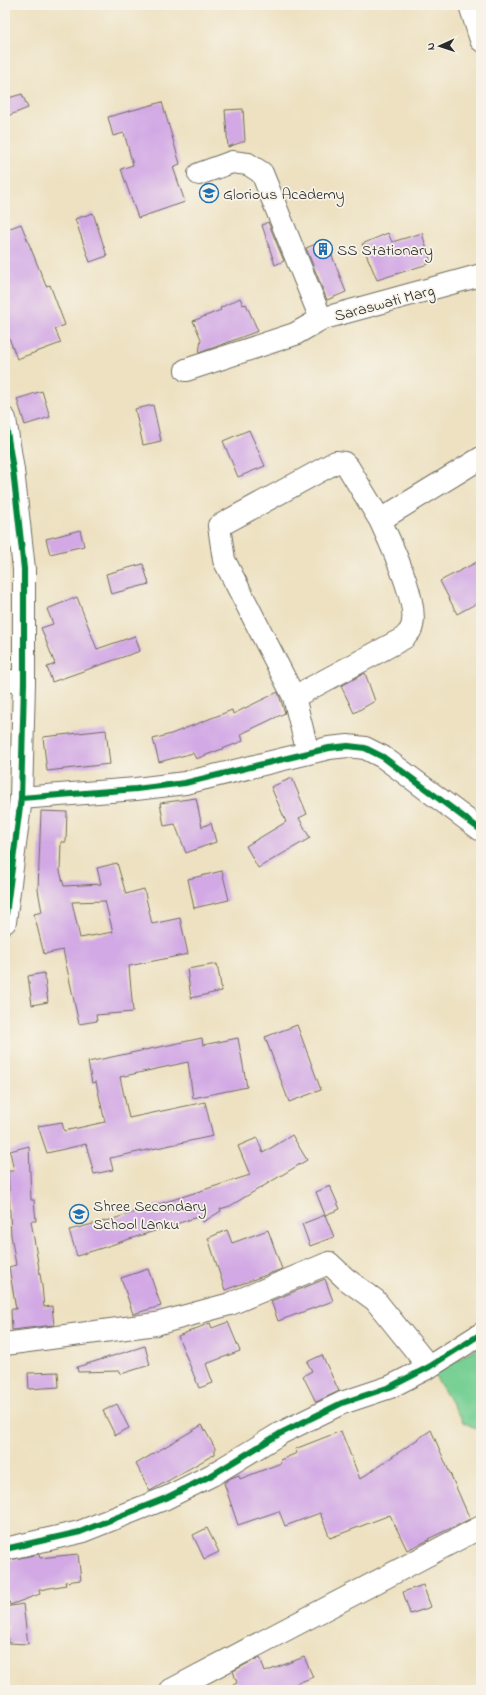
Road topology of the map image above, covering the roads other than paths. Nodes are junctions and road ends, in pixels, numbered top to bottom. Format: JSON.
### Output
{"nodes":[{"id":1,"x":470,"y":5,"type":"edge"},
{"id":2,"x":481,"y":40,"type":"edge"},
{"id":3,"x":199,"y":174,"type":"dead end"},
{"id":4,"x":481,"y":275,"type":"edge"},
{"id":5,"x":321,"y":319,"type":"junction"},
{"id":6,"x":186,"y":370,"type":"dead end"},
{"id":7,"x":5,"y":419,"type":"edge"},
{"id":8,"x":481,"y":458,"type":"edge"},
{"id":9,"x":380,"y":520,"type":"junction"},
{"id":10,"x":14,"y":682,"type":"edge"},
{"id":11,"x":294,"y":697,"type":"junction"},
{"id":12,"x":308,"y":753,"type":"junction"},
{"id":13,"x":21,"y":798,"type":"junction"},
{"id":14,"x":481,"y":830,"type":"edge"},
{"id":15,"x":5,"y":922,"type":"edge"},
{"id":16,"x":481,"y":1334,"type":"edge"},
{"id":17,"x":5,"y":1344,"type":"edge"},
{"id":18,"x":429,"y":1367,"type":"junction"},
{"id":19,"x":481,"y":1526,"type":"edge"},
{"id":20,"x":5,"y":1549,"type":"edge"},
{"id":21,"x":171,"y":1690,"type":"edge"}],
"edges":[{"from":1,"to":2,"type":"street"},
{"from":3,"to":5,"type":"street","name":"Saraswati Marg"},
{"from":4,"to":5,"type":"street","name":"Saraswati Marg"},
{"from":5,"to":6,"type":"street"},
{"from":7,"to":10,"type":"street"},
{"from":8,"to":9,"type":"street"},
{"from":9,"to":11,"type":"street"},
{"from":9,"to":11,"type":"street"},
{"from":10,"to":13,"type":"street"},
{"from":11,"to":12,"type":"street"},
{"from":12,"to":13,"type":"street"},
{"from":12,"to":14,"type":"street"},
{"from":13,"to":15,"type":"street"},
{"from":16,"to":18,"type":"street"},
{"from":17,"to":18,"type":"street"},
{"from":18,"to":20,"type":"street"},
{"from":19,"to":21,"type":"street"}]}
